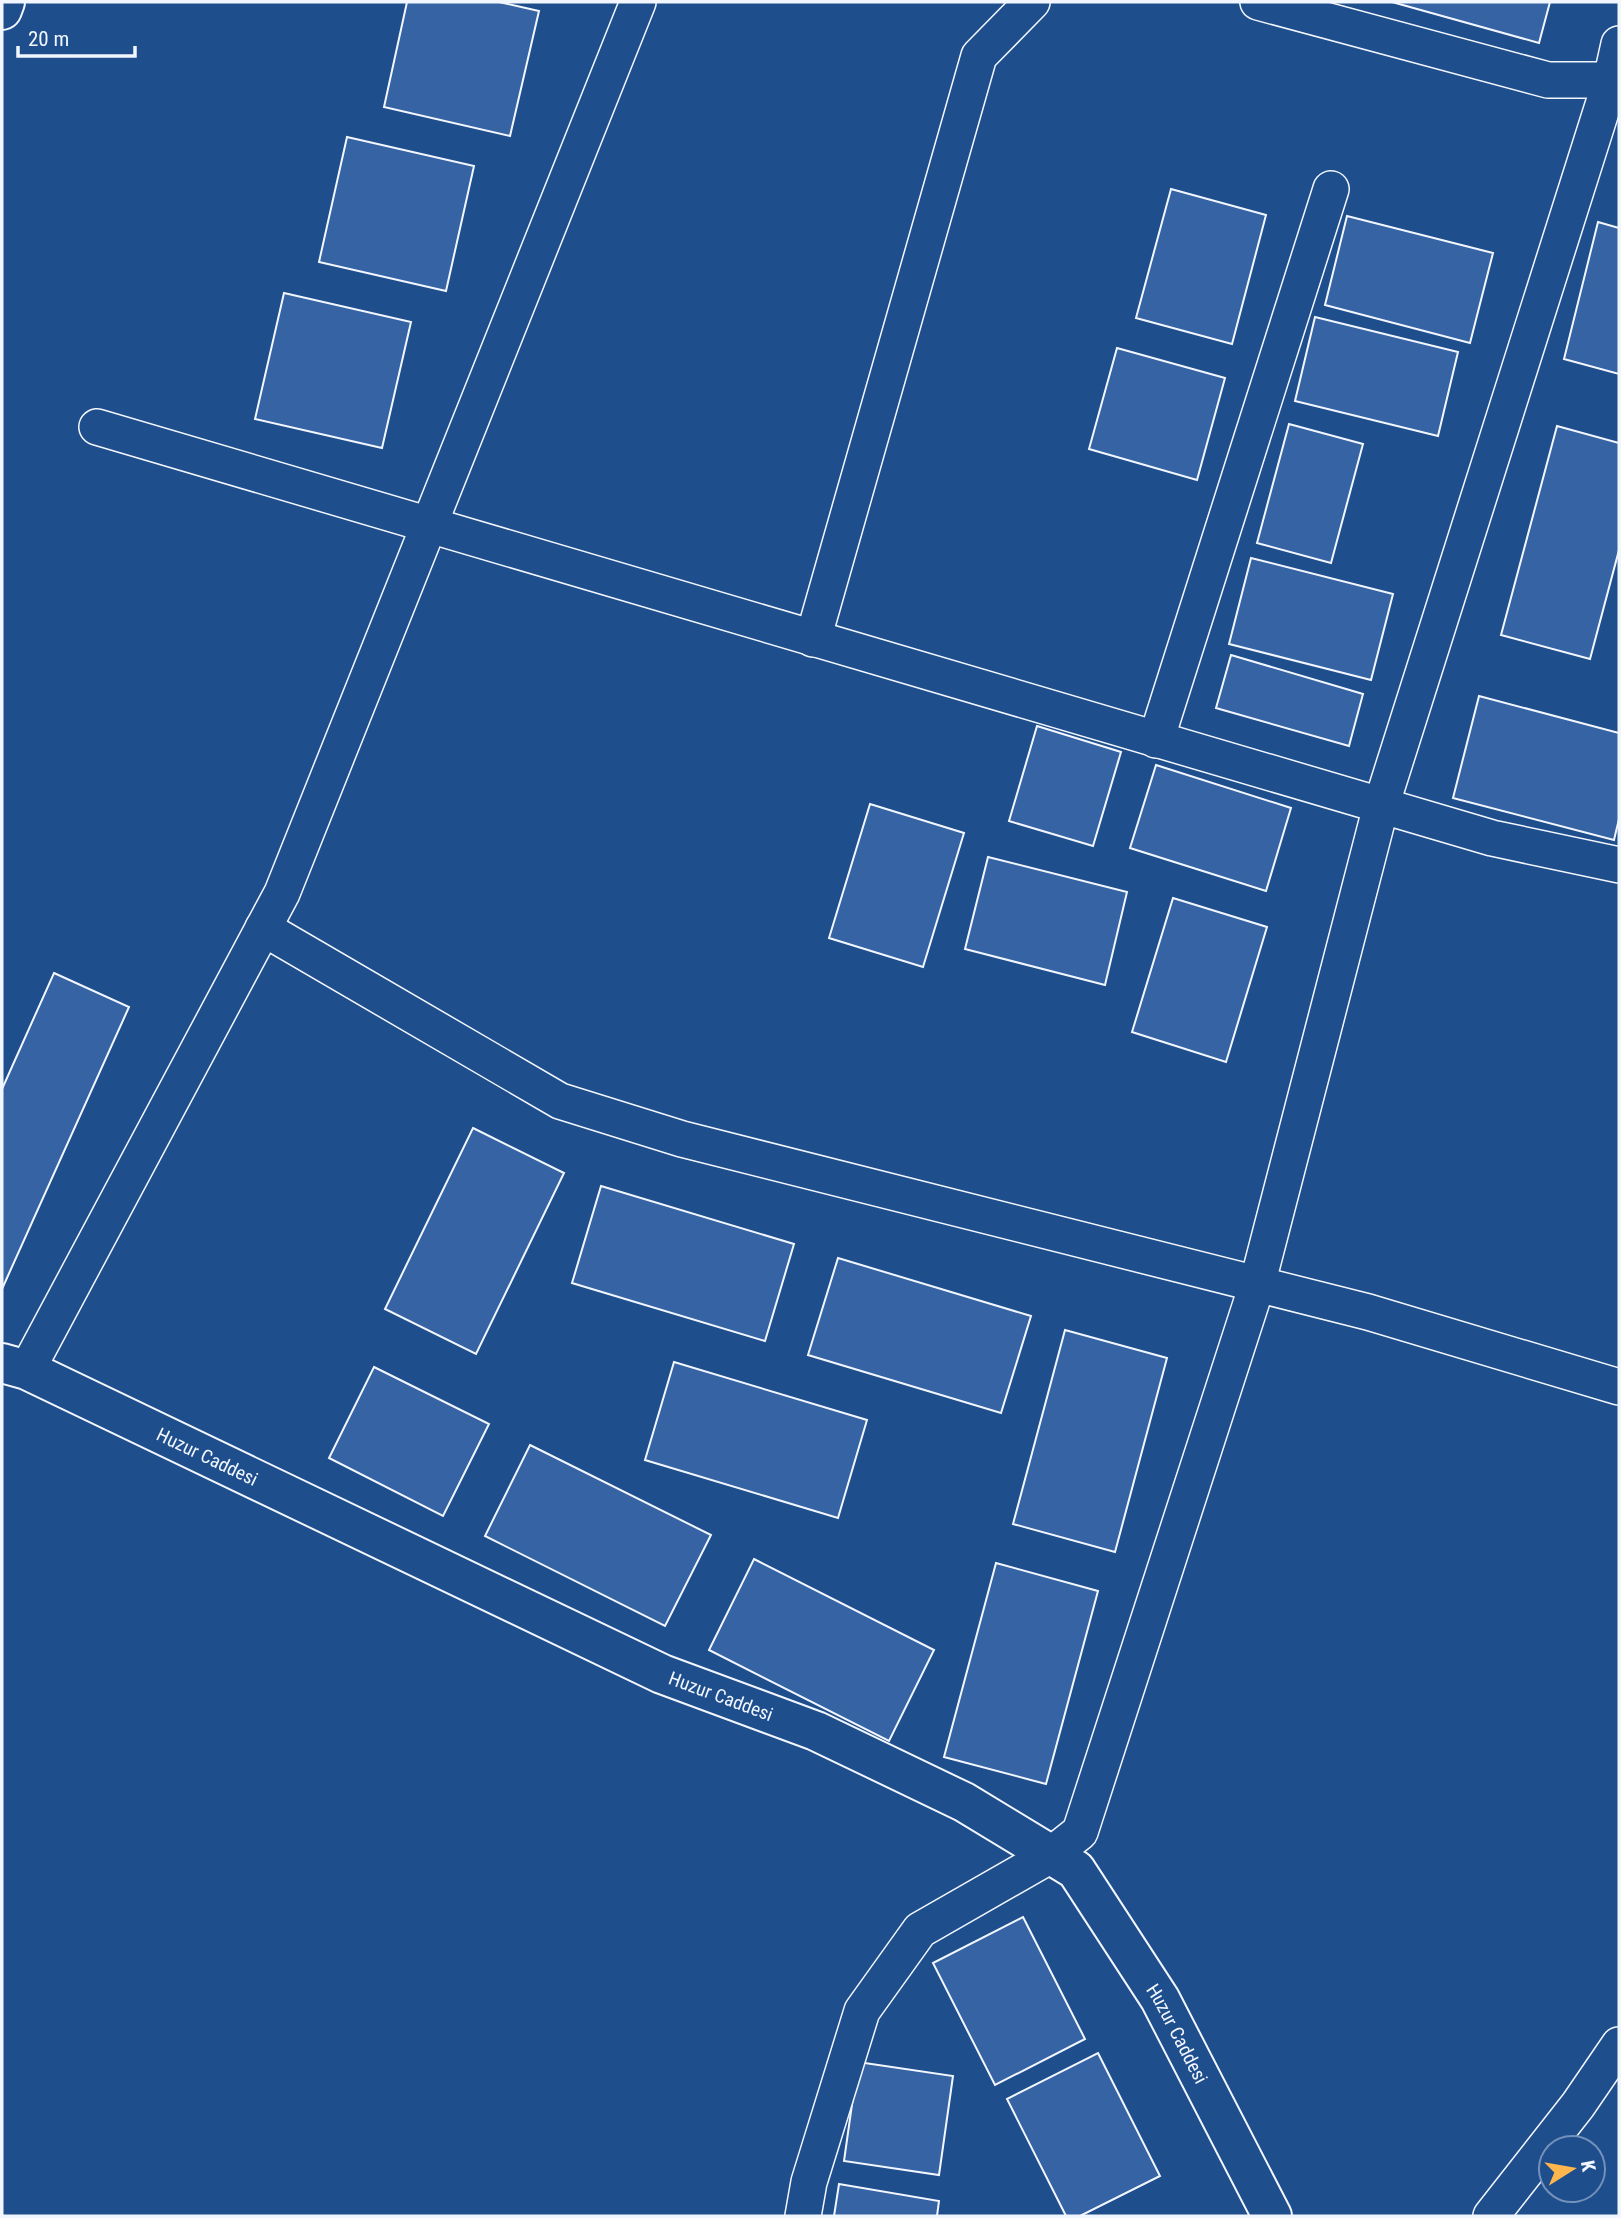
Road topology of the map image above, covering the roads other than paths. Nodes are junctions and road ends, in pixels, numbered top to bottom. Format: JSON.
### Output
{"nodes":[{"id":1,"x":5,"y":2,"type":"edge"},
{"id":2,"x":638,"y":2,"type":"edge"},
{"id":3,"x":1032,"y":2,"type":"edge"},
{"id":4,"x":1258,"y":2,"type":"edge"},
{"id":5,"x":2,"y":10,"type":"edge"},
{"id":6,"x":1619,"y":44,"type":"edge"},
{"id":7,"x":1615,"y":78,"type":"edge"},
{"id":8,"x":1331,"y":189,"type":"dead end"},
{"id":9,"x":97,"y":427,"type":"dead end"},
{"id":10,"x":428,"y":526,"type":"junction"},
{"id":11,"x":813,"y":639,"type":"junction"},
{"id":12,"x":1156,"y":740,"type":"junction"},
{"id":13,"x":1381,"y":806,"type":"junction"},
{"id":14,"x":1619,"y":865,"type":"edge"},
{"id":15,"x":263,"y":928,"type":"junction"},
{"id":16,"x":1257,"y":1285,"type":"junction"},
{"id":17,"x":15,"y":1366,"type":"edge"},
{"id":18,"x":1619,"y":1387,"type":"edge"},
{"id":19,"x":1051,"y":1855,"type":"junction"},
{"id":20,"x":1619,"y":2045,"type":"edge"},
{"id":21,"x":803,"y":2216,"type":"edge"},
{"id":22,"x":1272,"y":2216,"type":"edge"},
{"id":23,"x":1491,"y":2216,"type":"edge"}],
"edges":[{"from":1,"to":5,"type":"main road"},
{"from":2,"to":10,"type":"street"},
{"from":3,"to":11,"type":"street"},
{"from":4,"to":7,"type":"street"},
{"from":6,"to":7,"type":"street"},
{"from":7,"to":13,"type":"street"},
{"from":8,"to":12,"type":"street"},
{"from":9,"to":10,"type":"street"},
{"from":10,"to":11,"type":"street"},
{"from":10,"to":15,"type":"street"},
{"from":11,"to":12,"type":"street"},
{"from":12,"to":13,"type":"street"},
{"from":13,"to":14,"type":"street"},
{"from":13,"to":16,"type":"street"},
{"from":15,"to":16,"type":"street"},
{"from":15,"to":17,"type":"street"},
{"from":16,"to":18,"type":"street"},
{"from":16,"to":19,"type":"street"},
{"from":17,"to":19,"type":"main road","name":"Huzur Caddesi"},
{"from":19,"to":21,"type":"street"},
{"from":19,"to":22,"type":"main road","name":"Huzur Caddesi"},
{"from":20,"to":23,"type":"street"}]}
